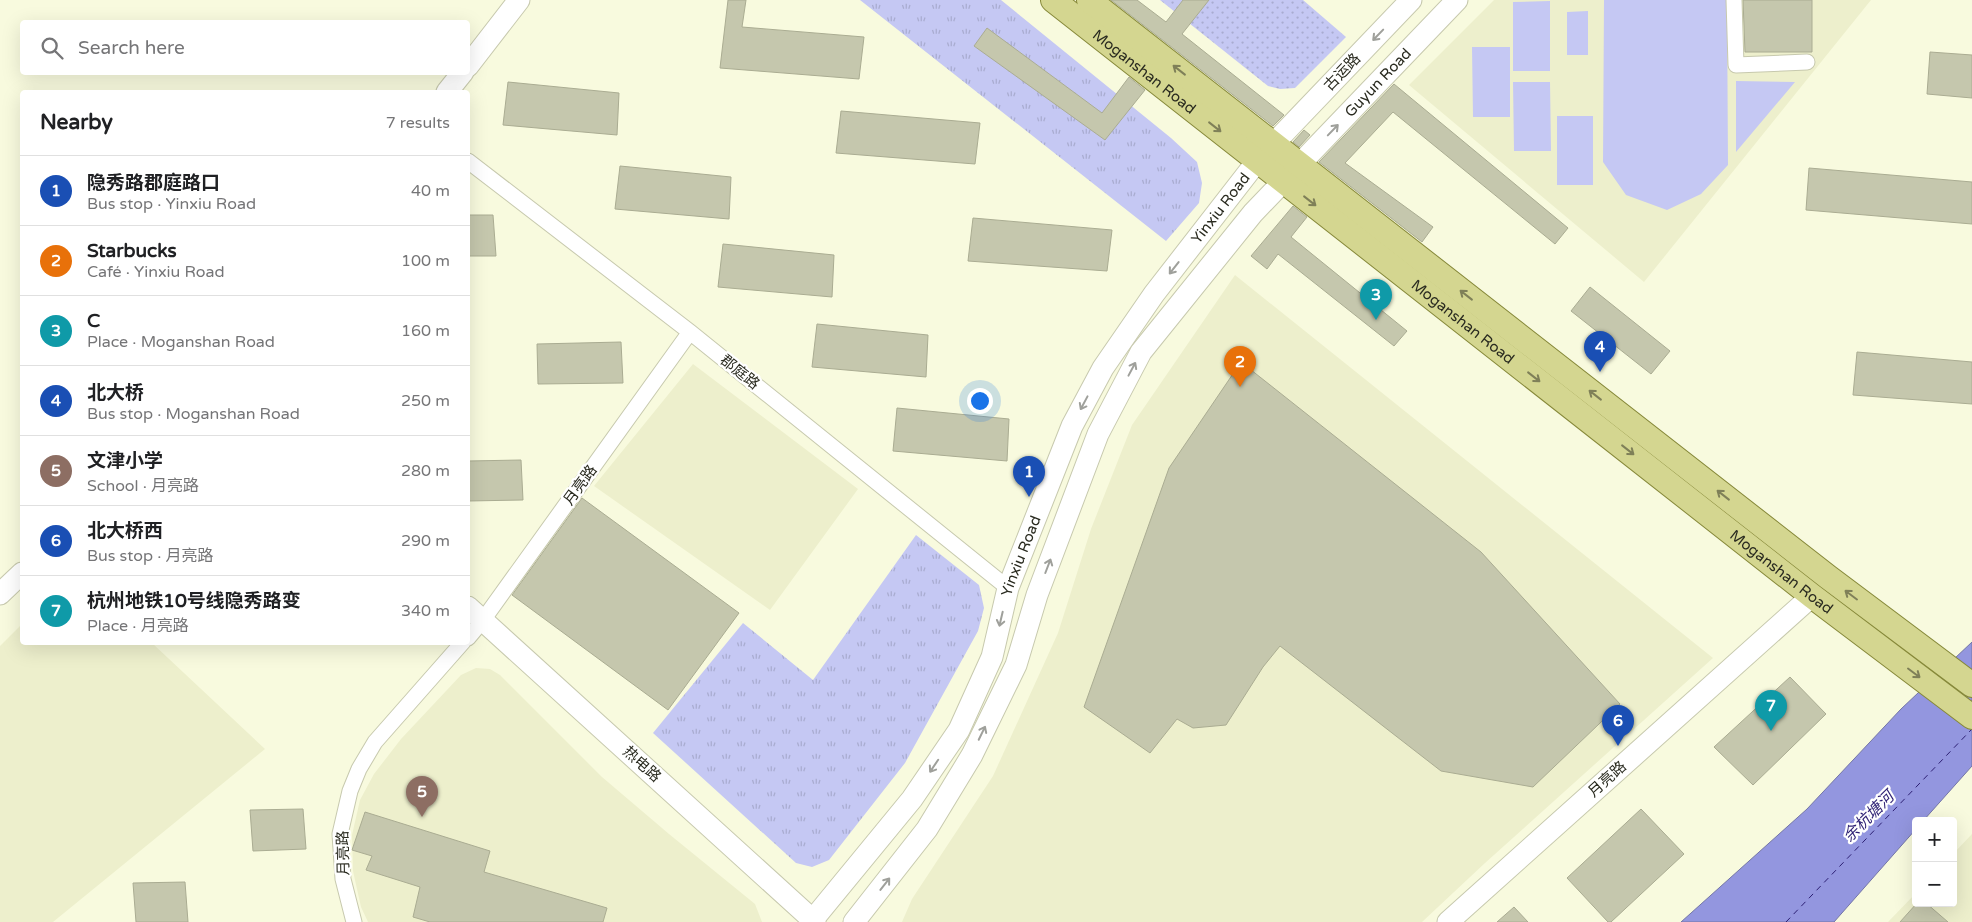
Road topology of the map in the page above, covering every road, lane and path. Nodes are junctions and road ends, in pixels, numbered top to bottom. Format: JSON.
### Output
{"nodes":[{"id":1,"x":519,"y":0,"type":"edge"},
{"id":2,"x":1053,"y":0,"type":"edge"},
{"id":3,"x":1089,"y":0,"type":"edge"},
{"id":4,"x":1412,"y":0,"type":"edge"},
{"id":5,"x":1457,"y":0,"type":"edge"},
{"id":6,"x":1734,"y":0,"type":"edge"},
{"id":7,"x":1807,"y":62,"type":"dead end"},
{"id":8,"x":470,"y":63,"type":"edge"},
{"id":9,"x":460,"y":75,"type":"edge"},
{"id":10,"x":448,"y":90,"type":"edge"},
{"id":11,"x":1265,"y":152,"type":"junction"},
{"id":12,"x":470,"y":163,"type":"edge"},
{"id":13,"x":1292,"y":173,"type":"junction"},
{"id":14,"x":690,"y":332,"type":"junction"},
{"id":15,"x":20,"y":575,"type":"edge"},
{"id":16,"x":1008,"y":588,"type":"junction"},
{"id":17,"x":0,"y":594,"type":"edge"},
{"id":18,"x":1812,"y":596,"type":"junction"},
{"id":19,"x":475,"y":613,"type":"edge"},
{"id":20,"x":470,"y":631,"type":"edge"},
{"id":21,"x":460,"y":645,"type":"edge"},
{"id":22,"x":1972,"y":685,"type":"edge"},
{"id":23,"x":1972,"y":717,"type":"edge"},
{"id":24,"x":813,"y":921,"type":"edge"},
{"id":25,"x":354,"y":922,"type":"edge"},
{"id":26,"x":854,"y":922,"type":"edge"},
{"id":27,"x":1448,"y":922,"type":"edge"}],
"edges":[{"from":1,"to":8,"type":"main road"},
{"from":2,"to":11,"type":"main road","name":"Moganshan Road","one_way":true},
{"from":11,"to":3,"type":"main road","name":"Moganshan Road","one_way":true},
{"from":4,"to":11,"type":"main road","name":"古运路","one_way":true},
{"from":13,"to":5,"type":"main road","name":"Guyun Road","one_way":true},
{"from":6,"to":7,"type":"street"},
{"from":9,"to":10,"type":"main road"},
{"from":11,"to":13,"type":"main road","name":"Moganshan Road"},
{"from":11,"to":16,"type":"main road","name":"Yinxiu Road","one_way":true},
{"from":12,"to":14,"type":"street","name":"郡庭路"},
{"from":13,"to":18,"type":"main road","name":"Moganshan Road","one_way":true},
{"from":22,"to":13,"type":"main road","name":"Moganshan Road","one_way":true},
{"from":26,"to":13,"type":"main road","name":"Yinxiu Road","one_way":true},
{"from":14,"to":16,"type":"street","name":"郡庭路"},
{"from":14,"to":19,"type":"street","name":"月亮路"},
{"from":15,"to":17,"type":"main road"},
{"from":16,"to":24,"type":"main road","name":"Yinxiu Road","one_way":true},
{"from":18,"to":23,"type":"main road","name":"Moganshan Road","one_way":true},
{"from":18,"to":27,"type":"main road","name":"月亮路"},
{"from":19,"to":20,"type":"street","name":"月亮路"},
{"from":19,"to":24,"type":"main road","name":"热电路"},
{"from":21,"to":25,"type":"street","name":"月亮路"}]}
